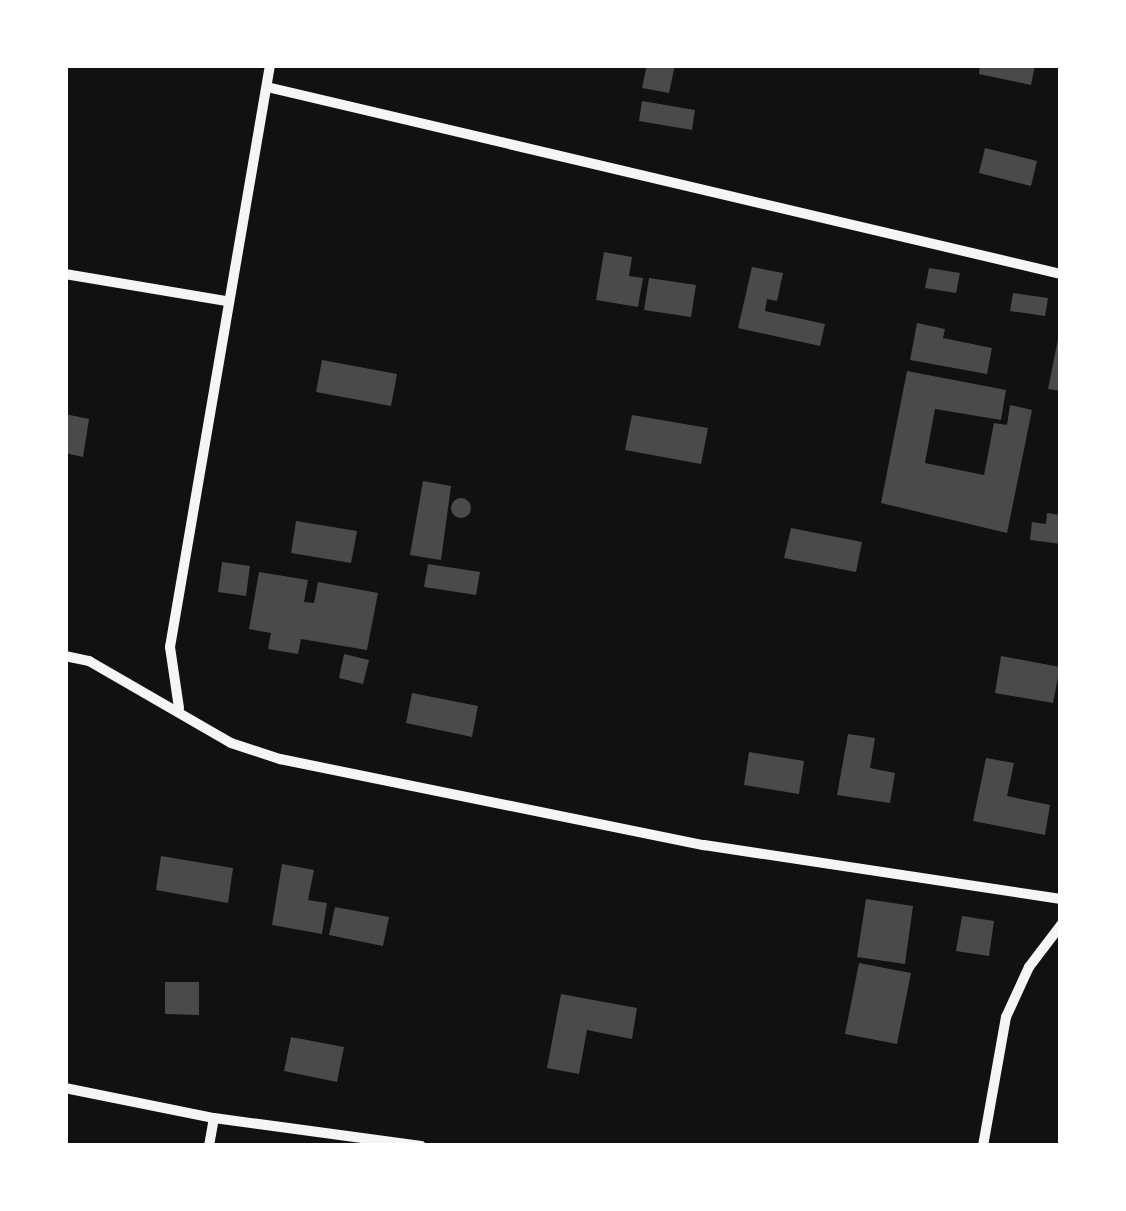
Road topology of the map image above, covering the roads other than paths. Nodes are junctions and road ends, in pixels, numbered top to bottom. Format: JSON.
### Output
{"nodes":[{"id":1,"x":270,"y":65,"type":"edge"},
{"id":2,"x":267,"y":88,"type":"junction"},
{"id":3,"x":65,"y":274,"type":"edge"},
{"id":4,"x":1061,"y":274,"type":"edge"},
{"id":5,"x":227,"y":300,"type":"junction"},
{"id":6,"x":65,"y":656,"type":"edge"},
{"id":7,"x":180,"y":709,"type":"junction"},
{"id":8,"x":1061,"y":899,"type":"edge"},
{"id":9,"x":1061,"y":925,"type":"edge"},
{"id":10,"x":65,"y":1088,"type":"edge"},
{"id":11,"x":214,"y":1118,"type":"junction"},
{"id":12,"x":208,"y":1146,"type":"edge"},
{"id":13,"x":421,"y":1146,"type":"edge"},
{"id":14,"x":984,"y":1146,"type":"edge"}],
"edges":[{"from":1,"to":2,"type":"street"},
{"from":2,"to":4,"type":"street"},
{"from":2,"to":5,"type":"street"},
{"from":3,"to":5,"type":"street"},
{"from":5,"to":7,"type":"street"},
{"from":6,"to":7,"type":"street"},
{"from":7,"to":8,"type":"street"},
{"from":9,"to":14,"type":"street"},
{"from":10,"to":11,"type":"street"},
{"from":11,"to":12,"type":"street"},
{"from":11,"to":13,"type":"street"}]}
